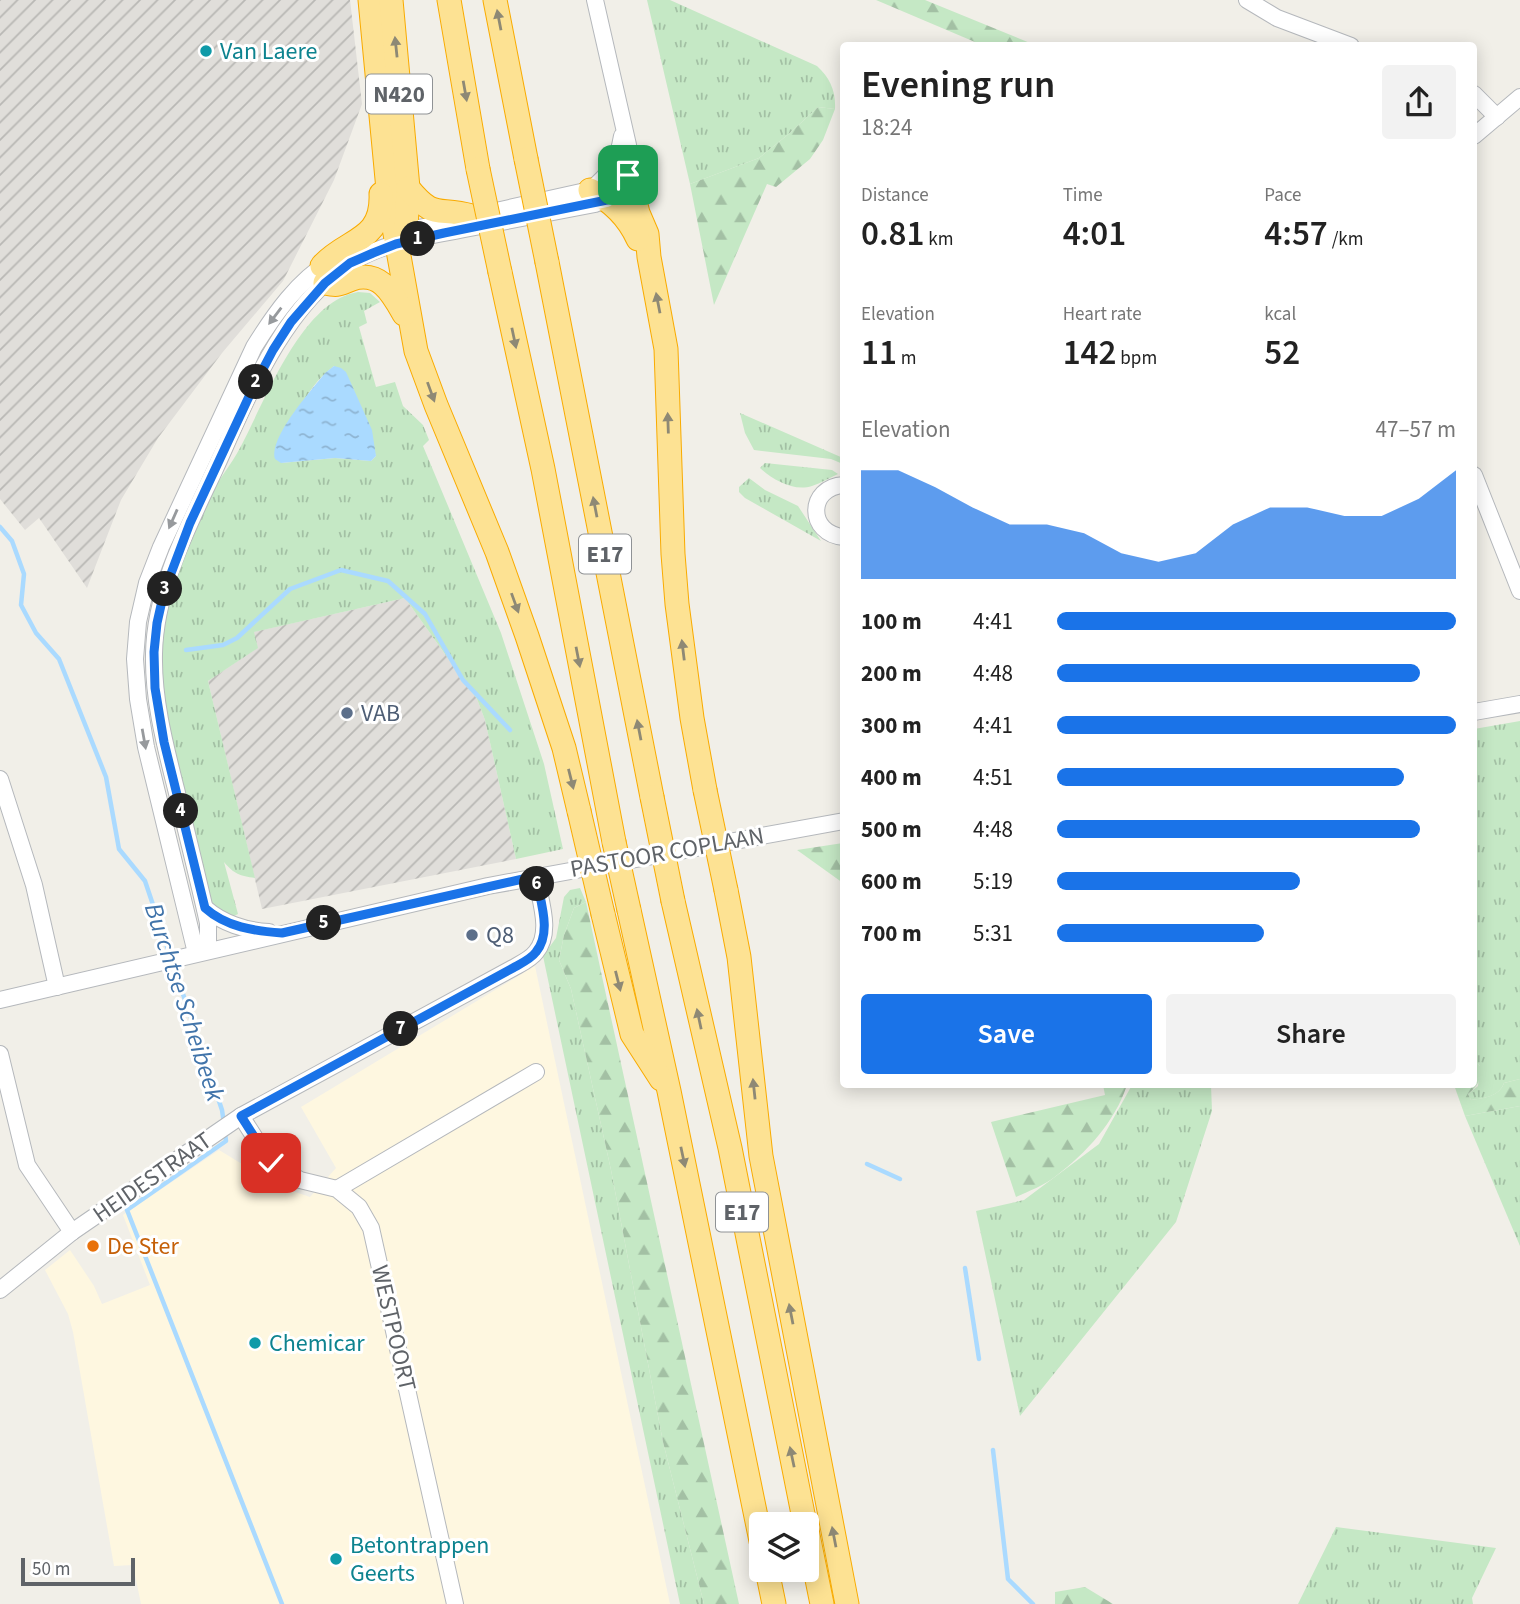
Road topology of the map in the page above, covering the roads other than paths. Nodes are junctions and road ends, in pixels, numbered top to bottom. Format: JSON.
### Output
{"nodes":[{"id":1,"x":370,"y":0,"type":"edge"},
{"id":2,"x":391,"y":0,"type":"edge"},
{"id":3,"x":449,"y":0,"type":"edge"},
{"id":4,"x":495,"y":0,"type":"edge"},
{"id":5,"x":595,"y":0,"type":"edge"},
{"id":6,"x":1247,"y":0,"type":"edge"},
{"id":7,"x":1340,"y":42,"type":"edge"},
{"id":8,"x":1477,"y":97,"type":"edge"},
{"id":9,"x":1520,"y":97,"type":"edge"},
{"id":10,"x":1497,"y":117,"type":"junction"},
{"id":11,"x":624,"y":125,"type":"junction"},
{"id":12,"x":1477,"y":134,"type":"edge"},
{"id":13,"x":386,"y":160,"type":"junction"},
{"id":14,"x":628,"y":175,"type":"junction"},
{"id":15,"x":408,"y":188,"type":"junction"},
{"id":16,"x":599,"y":195,"type":"junction"},
{"id":17,"x":472,"y":216,"type":"junction"},
{"id":18,"x":399,"y":236,"type":"junction"},
{"id":19,"x":649,"y":257,"type":"junction"},
{"id":20,"x":323,"y":275,"type":"junction"},
{"id":21,"x":411,"y":327,"type":"junction"},
{"id":22,"x":1477,"y":483,"type":"edge"},
{"id":23,"x":840,"y":486,"type":"edge"},
{"id":24,"x":840,"y":537,"type":"edge"},
{"id":25,"x":1520,"y":591,"type":"edge"},
{"id":26,"x":1520,"y":704,"type":"edge"},
{"id":27,"x":1477,"y":711,"type":"edge"},
{"id":28,"x":0,"y":779,"type":"edge"},
{"id":29,"x":5,"y":808,"type":"edge"},
{"id":30,"x":840,"y":822,"type":"edge"},
{"id":31,"x":536,"y":876,"type":"junction"},
{"id":32,"x":205,"y":908,"type":"junction"},
{"id":33,"x":282,"y":933,"type":"junction"},
{"id":34,"x":202,"y":952,"type":"junction"},
{"id":35,"x":57,"y":987,"type":"junction"},
{"id":36,"x":0,"y":1000,"type":"edge"},
{"id":37,"x":0,"y":1054,"type":"edge"},
{"id":38,"x":536,"y":1072,"type":"dead end"},
{"id":39,"x":669,"y":1090,"type":"junction"},
{"id":40,"x":241,"y":1116,"type":"junction"},
{"id":41,"x":337,"y":1189,"type":"junction"},
{"id":42,"x":72,"y":1232,"type":"junction"},
{"id":43,"x":0,"y":1290,"type":"edge"},
{"id":44,"x":755,"y":1512,"type":"edge"},
{"id":45,"x":804,"y":1512,"type":"edge"},
{"id":46,"x":769,"y":1582,"type":"edge"},
{"id":47,"x":818,"y":1582,"type":"edge"},
{"id":48,"x":455,"y":1604,"type":"edge"},
{"id":49,"x":774,"y":1604,"type":"edge"},
{"id":50,"x":822,"y":1604,"type":"edge"},
{"id":51,"x":847,"y":1604,"type":"edge"}],
"edges":[{"from":1,"to":13,"type":"highway","number":"N420"},
{"from":15,"to":2,"type":"highway","number":"N420","one_way":true},
{"from":3,"to":39,"type":"highway","number":"E17","one_way":true,"bridge":true},
{"from":45,"to":4,"type":"highway","number":"E17","one_way":true,"bridge":true},
{"from":5,"to":11,"type":"street"},
{"from":6,"to":7,"type":"street"},
{"from":8,"to":10,"type":"street"},
{"from":9,"to":10,"type":"street"},
{"from":10,"to":12,"type":"street"},
{"from":11,"to":14,"type":"street"},
{"from":11,"to":16,"type":"street"},
{"from":13,"to":18,"type":"highway","number":"N420"},
{"from":13,"to":20,"type":"highway"},
{"from":14,"to":16,"type":"street"},
{"from":14,"to":19,"type":"highway"},
{"from":15,"to":17,"type":"highway"},
{"from":15,"to":18,"type":"highway","number":"N420"},
{"from":16,"to":17,"type":"street"},
{"from":16,"to":18,"type":"street"},
{"from":16,"to":19,"type":"highway"},
{"from":17,"to":18,"type":"street"},
{"from":18,"to":20,"type":"street"},
{"from":18,"to":21,"type":"highway"},
{"from":51,"to":19,"type":"highway","one_way":true,"bridge":true},
{"from":20,"to":21,"type":"highway"},
{"from":20,"to":32,"type":"street"},
{"from":20,"to":34,"type":"street","one_way":true},
{"from":21,"to":39,"type":"highway","one_way":true,"bridge":true},
{"from":22,"to":25,"type":"street"},
{"from":23,"to":24,"type":"street"},
{"from":26,"to":27,"type":"street"},
{"from":28,"to":29,"type":"street"},
{"from":29,"to":35,"type":"street"},
{"from":30,"to":31,"type":"street","name":"PASTOOR COPLAAN"},
{"from":31,"to":33,"type":"street","name":"PASTOOR COPLAAN"},
{"from":31,"to":40,"type":"street","name":"HEIDESTRAAT"},
{"from":32,"to":33,"type":"street"},
{"from":32,"to":34,"type":"street"},
{"from":33,"to":34,"type":"street","name":"PASTOOR COPLAAN"},
{"from":34,"to":35,"type":"street","name":"PASTOOR COPLAAN"},
{"from":35,"to":36,"type":"street","name":"PASTOOR COPLAAN"},
{"from":37,"to":42,"type":"street"},
{"from":38,"to":41,"type":"street"},
{"from":39,"to":44,"type":"highway","number":"E17","one_way":true},
{"from":40,"to":41,"type":"street","name":"WESTPOORT"},
{"from":40,"to":42,"type":"street","name":"HEIDESTRAAT"},
{"from":41,"to":48,"type":"street","name":"WESTPOORT"},
{"from":42,"to":43,"type":"street","name":"HEIDESTRAAT"},
{"from":46,"to":49,"type":"highway"},
{"from":47,"to":50,"type":"highway"}]}
